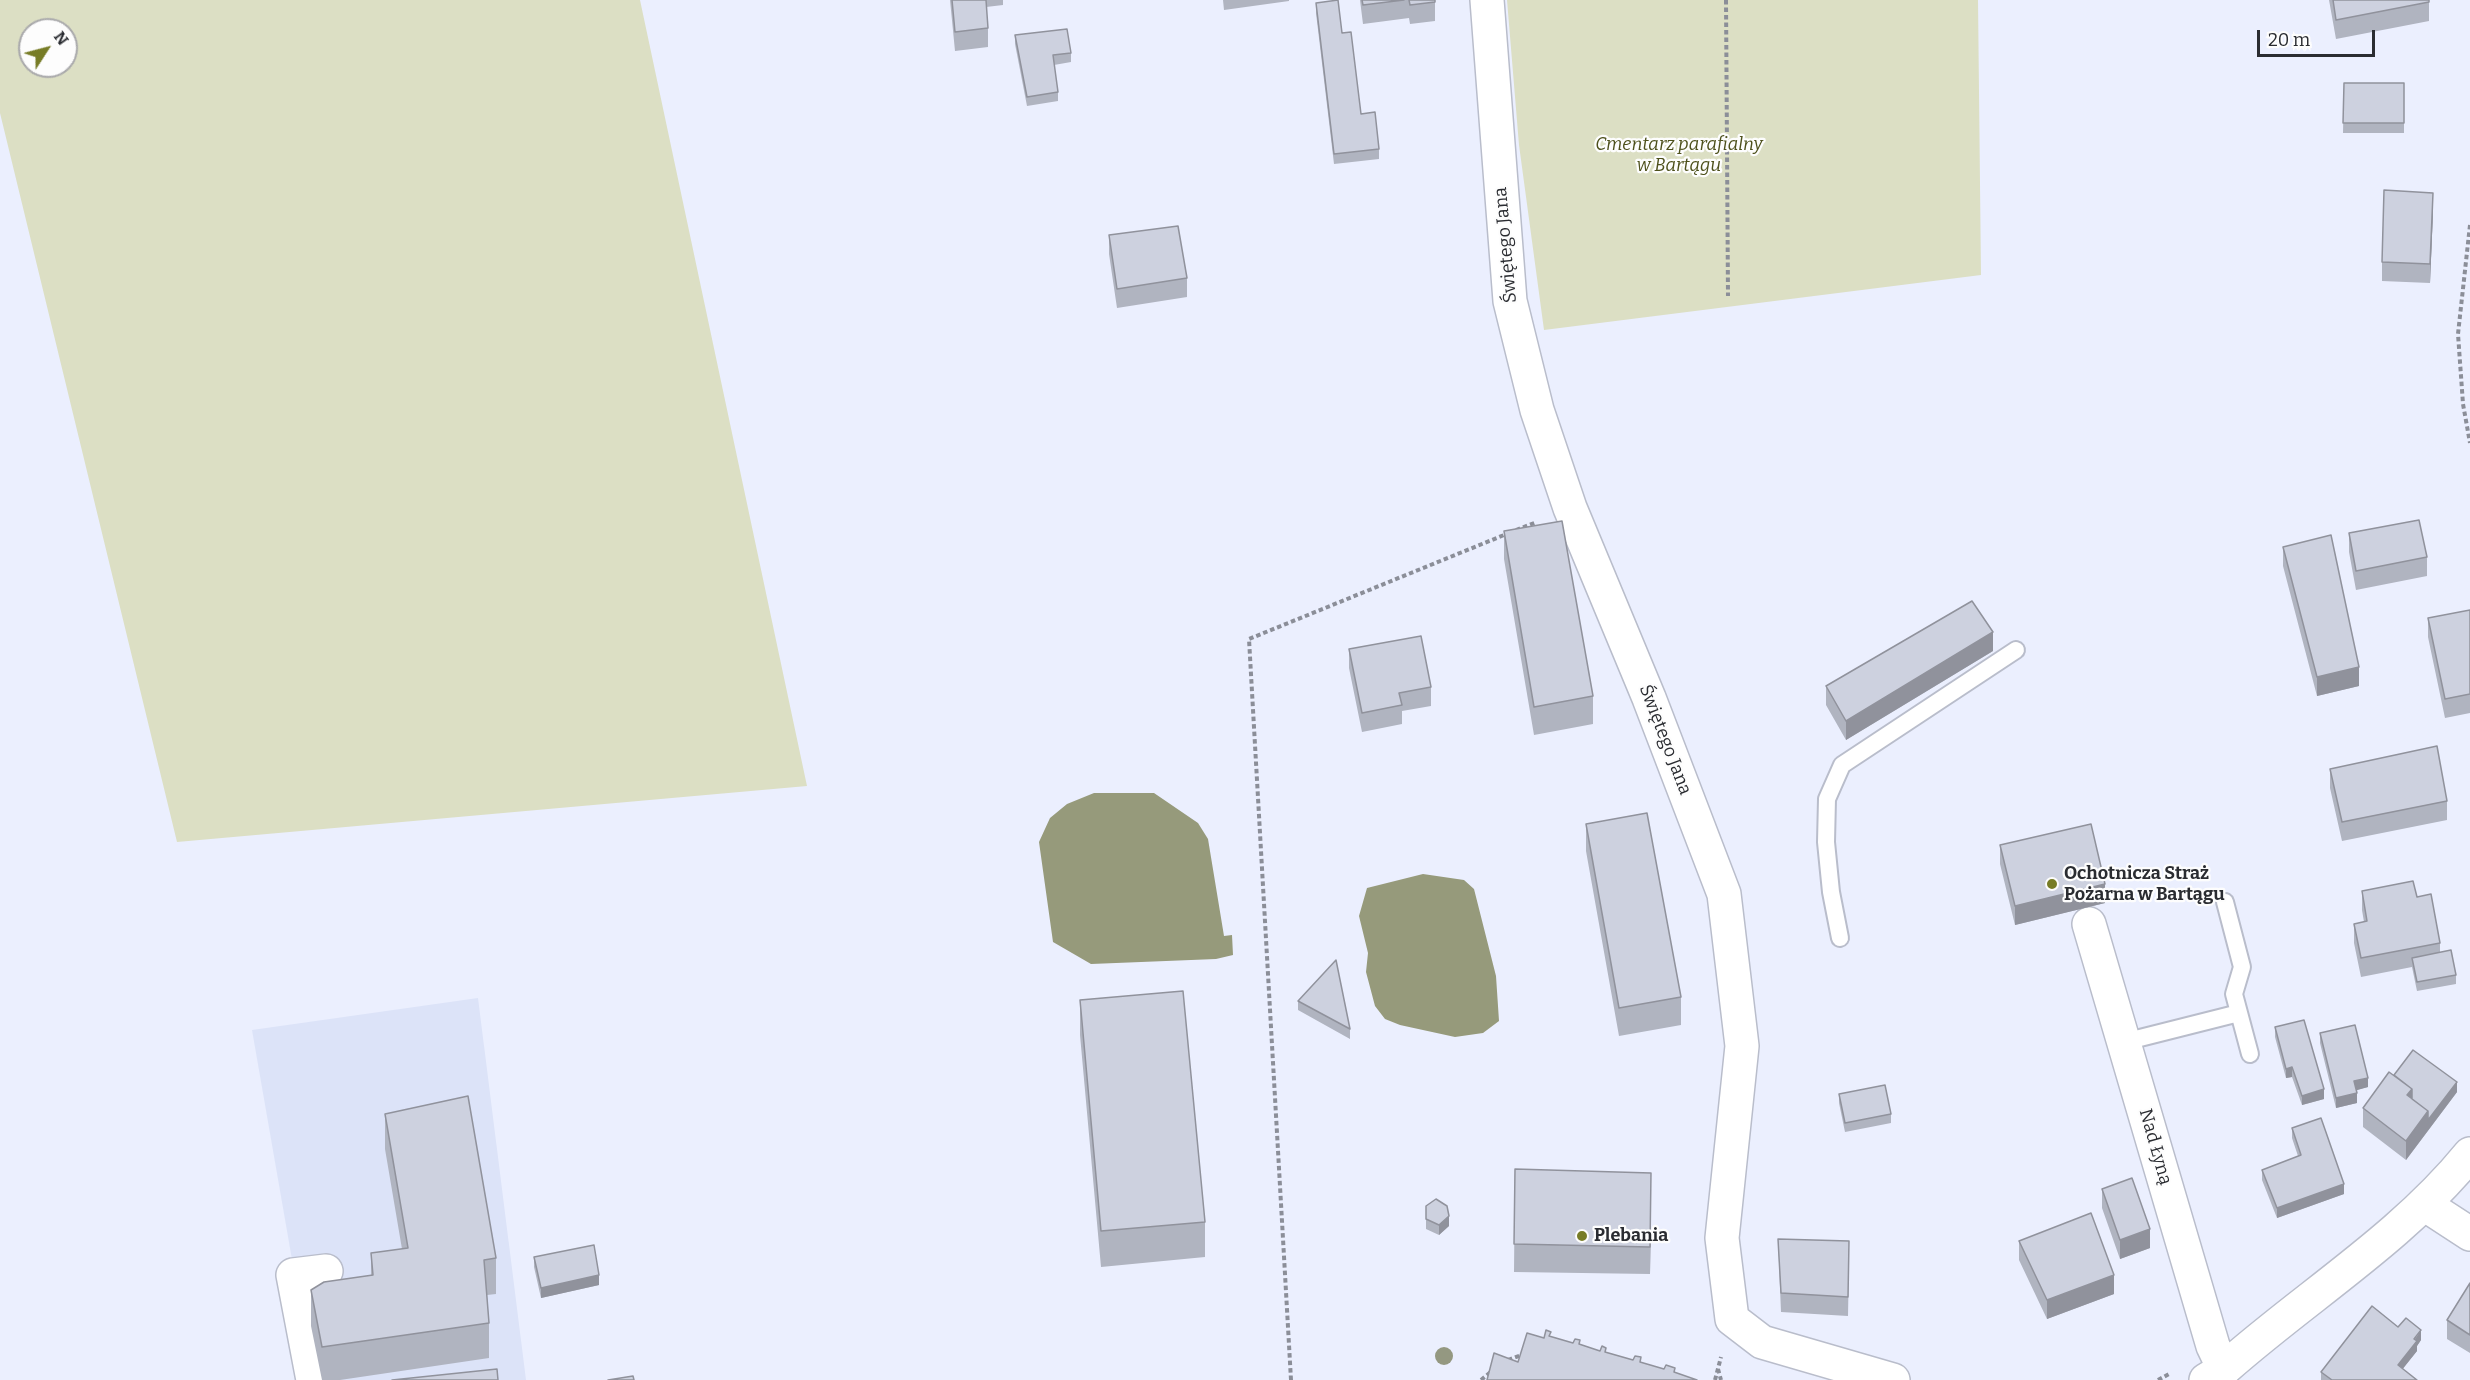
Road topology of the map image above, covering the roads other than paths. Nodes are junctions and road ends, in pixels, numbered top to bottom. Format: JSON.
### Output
{"nodes":[{"id":1,"x":1487,"y":0,"type":"edge"},
{"id":2,"x":2016,"y":650,"type":"dead end"},
{"id":3,"x":2225,"y":902,"type":"dead end"},
{"id":4,"x":2089,"y":924,"type":"dead end"},
{"id":5,"x":1840,"y":938,"type":"dead end"},
{"id":6,"x":2239,"y":1013,"type":"junction"},
{"id":7,"x":2124,"y":1042,"type":"junction"},
{"id":8,"x":2250,"y":1054,"type":"dead end"},
{"id":9,"x":2470,"y":1154,"type":"edge"},
{"id":10,"x":2424,"y":1204,"type":"junction"},
{"id":11,"x":2470,"y":1233,"type":"edge"},
{"id":12,"x":326,"y":1271,"type":"dead end"},
{"id":13,"x":2221,"y":1376,"type":"edge"},
{"id":14,"x":313,"y":1380,"type":"edge"},
{"id":15,"x":1893,"y":1380,"type":"edge"}],
"edges":[{"from":1,"to":15,"type":"street","name":"Świętego Jana"},
{"from":2,"to":5,"type":"lane"},
{"from":3,"to":6,"type":"lane"},
{"from":4,"to":7,"type":"street","name":"Nad Łyną"},
{"from":6,"to":7,"type":"lane"},
{"from":6,"to":8,"type":"lane"},
{"from":7,"to":13,"type":"street","name":"Nad Łyną"},
{"from":9,"to":10,"type":"street","name":"Nad Łyną"},
{"from":10,"to":11,"type":"street"},
{"from":10,"to":13,"type":"street","name":"Nad Łyną"},
{"from":12,"to":14,"type":"street"}]}
